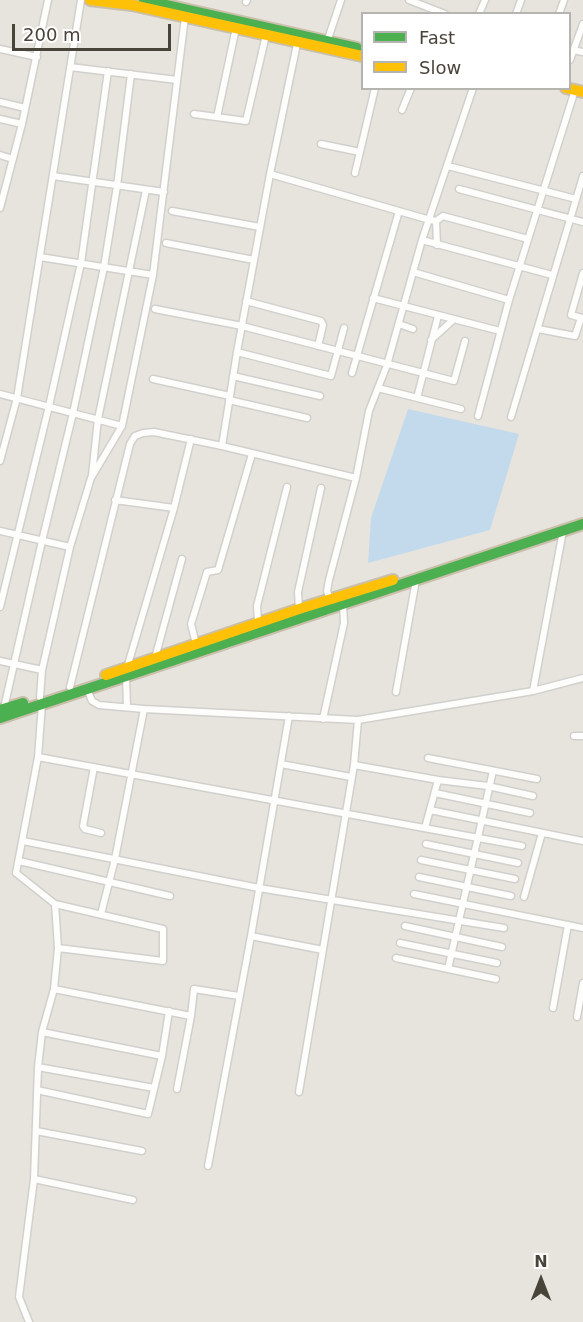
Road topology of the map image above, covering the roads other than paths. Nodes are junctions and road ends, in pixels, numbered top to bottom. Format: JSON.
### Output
{"nodes":[{"id":1,"x":48,"y":0,"type":"edge"},
{"id":2,"x":81,"y":0,"type":"edge"},
{"id":3,"x":90,"y":0,"type":"edge"},
{"id":4,"x":144,"y":0,"type":"edge"},
{"id":5,"x":341,"y":0,"type":"edge"},
{"id":6,"x":409,"y":0,"type":"edge"},
{"id":7,"x":440,"y":12,"type":"edge"},
{"id":8,"x":185,"y":17,"type":"junction"},
{"id":9,"x":583,"y":24,"type":"edge"},
{"id":10,"x":236,"y":28,"type":"junction"},
{"id":11,"x":266,"y":35,"type":"junction"},
{"id":12,"x":298,"y":39,"type":"junction"},
{"id":13,"x":327,"y":42,"type":"junction"},
{"id":14,"x":0,"y":49,"type":"edge"},
{"id":15,"x":361,"y":49,"type":"edge"},
{"id":16,"x":573,"y":50,"type":"junction"},
{"id":17,"x":583,"y":52,"type":"edge"},
{"id":18,"x":361,"y":55,"type":"edge"},
{"id":19,"x":37,"y":57,"type":"junction"},
{"id":20,"x":571,"y":57,"type":"edge"},
{"id":21,"x":70,"y":67,"type":"junction"},
{"id":22,"x":108,"y":71,"type":"junction"},
{"id":23,"x":131,"y":74,"type":"junction"},
{"id":24,"x":177,"y":80,"type":"junction"},
{"id":25,"x":575,"y":88,"type":"edge"},
{"id":26,"x":375,"y":90,"type":"edge"},
{"id":27,"x":410,"y":90,"type":"edge"},
{"id":28,"x":472,"y":90,"type":"edge"},
{"id":29,"x":0,"y":102,"type":"edge"},
{"id":30,"x":25,"y":108,"type":"junction"},
{"id":31,"x":402,"y":110,"type":"dead end"},
{"id":32,"x":194,"y":114,"type":"dead end"},
{"id":33,"x":217,"y":117,"type":"junction"},
{"id":34,"x":0,"y":118,"type":"edge"},
{"id":35,"x":22,"y":124,"type":"junction"},
{"id":36,"x":321,"y":144,"type":"dead end"},
{"id":37,"x":360,"y":152,"type":"junction"},
{"id":38,"x":0,"y":155,"type":"edge"},
{"id":39,"x":13,"y":159,"type":"junction"},
{"id":40,"x":448,"y":166,"type":"junction"},
{"id":41,"x":355,"y":173,"type":"dead end"},
{"id":42,"x":270,"y":174,"type":"junction"},
{"id":43,"x":53,"y":176,"type":"junction"},
{"id":44,"x":583,"y":176,"type":"edge"},
{"id":45,"x":92,"y":182,"type":"junction"},
{"id":46,"x":117,"y":186,"type":"junction"},
{"id":47,"x":459,"y":189,"type":"dead end"},
{"id":48,"x":146,"y":190,"type":"junction"},
{"id":49,"x":544,"y":191,"type":"junction"},
{"id":50,"x":164,"y":192,"type":"junction"},
{"id":51,"x":576,"y":199,"type":"junction"},
{"id":52,"x":0,"y":208,"type":"edge"},
{"id":53,"x":539,"y":210,"type":"junction"},
{"id":54,"x":172,"y":211,"type":"dead end"},
{"id":55,"x":399,"y":211,"type":"junction"},
{"id":56,"x":571,"y":219,"type":"junction"},
{"id":57,"x":433,"y":221,"type":"junction"},
{"id":58,"x":583,"y":222,"type":"edge"},
{"id":59,"x":260,"y":227,"type":"junction"},
{"id":60,"x":528,"y":239,"type":"junction"},
{"id":61,"x":422,"y":240,"type":"junction"},
{"id":62,"x":166,"y":243,"type":"dead end"},
{"id":63,"x":437,"y":244,"type":"junction"},
{"id":64,"x":40,"y":257,"type":"junction"},
{"id":65,"x":254,"y":260,"type":"junction"},
{"id":66,"x":81,"y":263,"type":"junction"},
{"id":67,"x":520,"y":266,"type":"junction"},
{"id":68,"x":104,"y":267,"type":"junction"},
{"id":69,"x":130,"y":271,"type":"junction"},
{"id":70,"x":413,"y":272,"type":"junction"},
{"id":71,"x":583,"y":273,"type":"edge"},
{"id":72,"x":153,"y":275,"type":"junction"},
{"id":73,"x":552,"y":275,"type":"junction"},
{"id":74,"x":373,"y":298,"type":"junction"},
{"id":75,"x":509,"y":300,"type":"junction"},
{"id":76,"x":246,"y":301,"type":"junction"},
{"id":77,"x":404,"y":306,"type":"junction"},
{"id":78,"x":155,"y":309,"type":"dead end"},
{"id":79,"x":438,"y":316,"type":"junction"},
{"id":80,"x":582,"y":318,"type":"edge"},
{"id":81,"x":453,"y":320,"type":"junction"},
{"id":82,"x":399,"y":324,"type":"junction"},
{"id":83,"x":242,"y":326,"type":"junction"},
{"id":84,"x":344,"y":328,"type":"dead end"},
{"id":85,"x":413,"y":329,"type":"dead end"},
{"id":86,"x":538,"y":329,"type":"junction"},
{"id":87,"x":500,"y":331,"type":"junction"},
{"id":88,"x":430,"y":340,"type":"junction"},
{"id":89,"x":465,"y":341,"type":"dead end"},
{"id":90,"x":318,"y":346,"type":"junction"},
{"id":91,"x":338,"y":351,"type":"junction"},
{"id":92,"x":237,"y":352,"type":"junction"},
{"id":93,"x":357,"y":357,"type":"junction"},
{"id":94,"x":387,"y":365,"type":"junction"},
{"id":95,"x":352,"y":373,"type":"dead end"},
{"id":96,"x":422,"y":373,"type":"junction"},
{"id":97,"x":233,"y":376,"type":"junction"},
{"id":98,"x":153,"y":379,"type":"dead end"},
{"id":99,"x":378,"y":388,"type":"junction"},
{"id":100,"x":0,"y":394,"type":"edge"},
{"id":101,"x":320,"y":396,"type":"dead end"},
{"id":102,"x":17,"y":398,"type":"junction"},
{"id":103,"x":229,"y":398,"type":"junction"},
{"id":104,"x":417,"y":398,"type":"junction"},
{"id":105,"x":49,"y":406,"type":"junction"},
{"id":106,"x":461,"y":409,"type":"dead end"},
{"id":107,"x":73,"y":413,"type":"junction"},
{"id":108,"x":478,"y":416,"type":"dead end"},
{"id":109,"x":511,"y":417,"type":"dead end"},
{"id":110,"x":306,"y":418,"type":"dead end"},
{"id":111,"x":98,"y":419,"type":"junction"},
{"id":112,"x":122,"y":426,"type":"junction"},
{"id":113,"x":191,"y":439,"type":"junction"},
{"id":114,"x":222,"y":446,"type":"junction"},
{"id":115,"x":252,"y":454,"type":"junction"},
{"id":116,"x":0,"y":460,"type":"edge"},
{"id":117,"x":91,"y":478,"type":"junction"},
{"id":118,"x":356,"y":478,"type":"junction"},
{"id":119,"x":287,"y":487,"type":"dead end"},
{"id":120,"x":321,"y":488,"type":"dead end"},
{"id":121,"x":115,"y":500,"type":"junction"},
{"id":122,"x":174,"y":508,"type":"junction"},
{"id":123,"x":583,"y":516,"type":"edge"},
{"id":124,"x":583,"y":524,"type":"edge"},
{"id":125,"x":0,"y":531,"type":"edge"},
{"id":126,"x":563,"y":531,"type":"junction"},
{"id":127,"x":16,"y":535,"type":"junction"},
{"id":128,"x":42,"y":541,"type":"junction"},
{"id":129,"x":70,"y":547,"type":"junction"},
{"id":130,"x":182,"y":559,"type":"dead end"},
{"id":131,"x":416,"y":580,"type":"junction"},
{"id":132,"x":330,"y":599,"type":"junction"},
{"id":133,"x":343,"y":603,"type":"junction"},
{"id":134,"x":0,"y":607,"type":"edge"},
{"id":135,"x":299,"y":609,"type":"junction"},
{"id":136,"x":258,"y":623,"type":"junction"},
{"id":137,"x":196,"y":644,"type":"junction"},
{"id":138,"x":155,"y":658,"type":"junction"},
{"id":139,"x":0,"y":661,"type":"edge"},
{"id":140,"x":15,"y":664,"type":"junction"},
{"id":141,"x":42,"y":670,"type":"junction"},
{"id":142,"x":126,"y":672,"type":"junction"},
{"id":143,"x":583,"y":678,"type":"edge"},
{"id":144,"x":70,"y":687,"type":"junction"},
{"id":145,"x":87,"y":689,"type":"junction"},
{"id":146,"x":533,"y":691,"type":"junction"},
{"id":147,"x":396,"y":692,"type":"dead end"},
{"id":148,"x":41,"y":700,"type":"junction"},
{"id":149,"x":127,"y":707,"type":"junction"},
{"id":150,"x":144,"y":709,"type":"junction"},
{"id":151,"x":1,"y":712,"type":"edge"},
{"id":152,"x":289,"y":716,"type":"junction"},
{"id":153,"x":323,"y":719,"type":"junction"},
{"id":154,"x":358,"y":720,"type":"junction"},
{"id":155,"x":574,"y":736,"type":"dead end"},
{"id":156,"x":583,"y":736,"type":"edge"},
{"id":157,"x":38,"y":757,"type":"junction"},
{"id":158,"x":428,"y":758,"type":"dead end"},
{"id":159,"x":280,"y":764,"type":"junction"},
{"id":160,"x":354,"y":765,"type":"junction"},
{"id":161,"x":94,"y":767,"type":"junction"},
{"id":162,"x":493,"y":771,"type":"junction"},
{"id":163,"x":131,"y":774,"type":"junction"},
{"id":164,"x":351,"y":777,"type":"junction"},
{"id":165,"x":537,"y":779,"type":"dead end"},
{"id":166,"x":438,"y":780,"type":"junction"},
{"id":167,"x":488,"y":786,"type":"junction"},
{"id":168,"x":435,"y":793,"type":"junction"},
{"id":169,"x":533,"y":796,"type":"dead end"},
{"id":170,"x":273,"y":800,"type":"junction"},
{"id":171,"x":485,"y":803,"type":"junction"},
{"id":172,"x":430,"y":810,"type":"junction"},
{"id":173,"x":530,"y":813,"type":"dead end"},
{"id":174,"x":344,"y":814,"type":"junction"},
{"id":175,"x":480,"y":820,"type":"junction"},
{"id":176,"x":424,"y":828,"type":"junction"},
{"id":177,"x":101,"y":833,"type":"dead end"},
{"id":178,"x":542,"y":833,"type":"junction"},
{"id":179,"x":477,"y":837,"type":"junction"},
{"id":180,"x":23,"y":841,"type":"junction"},
{"id":181,"x":583,"y":842,"type":"edge"},
{"id":182,"x":426,"y":844,"type":"dead end"},
{"id":183,"x":522,"y":846,"type":"dead end"},
{"id":184,"x":474,"y":854,"type":"junction"},
{"id":185,"x":115,"y":859,"type":"junction"},
{"id":186,"x":421,"y":860,"type":"dead end"},
{"id":187,"x":19,"y":861,"type":"junction"},
{"id":188,"x":518,"y":863,"type":"dead end"},
{"id":189,"x":470,"y":870,"type":"junction"},
{"id":190,"x":419,"y":877,"type":"dead end"},
{"id":191,"x":515,"y":879,"type":"dead end"},
{"id":192,"x":110,"y":883,"type":"junction"},
{"id":193,"x":466,"y":887,"type":"junction"},
{"id":194,"x":259,"y":888,"type":"junction"},
{"id":195,"x":414,"y":894,"type":"dead end"},
{"id":196,"x":170,"y":896,"type":"dead end"},
{"id":197,"x":512,"y":896,"type":"dead end"},
{"id":198,"x":524,"y":897,"type":"dead end"},
{"id":199,"x":330,"y":900,"type":"junction"},
{"id":200,"x":462,"y":903,"type":"junction"},
{"id":201,"x":56,"y":904,"type":"junction"},
{"id":202,"x":101,"y":914,"type":"junction"},
{"id":203,"x":459,"y":920,"type":"junction"},
{"id":204,"x":568,"y":925,"type":"junction"},
{"id":205,"x":405,"y":926,"type":"dead end"},
{"id":206,"x":504,"y":928,"type":"dead end"},
{"id":207,"x":583,"y":928,"type":"edge"},
{"id":208,"x":251,"y":936,"type":"junction"},
{"id":209,"x":455,"y":936,"type":"junction"},
{"id":210,"x":400,"y":943,"type":"dead end"},
{"id":211,"x":502,"y":947,"type":"dead end"},
{"id":212,"x":58,"y":948,"type":"junction"},
{"id":213,"x":323,"y":950,"type":"junction"},
{"id":214,"x":451,"y":953,"type":"junction"},
{"id":215,"x":396,"y":958,"type":"dead end"},
{"id":216,"x":497,"y":963,"type":"dead end"},
{"id":217,"x":448,"y":969,"type":"junction"},
{"id":218,"x":496,"y":979,"type":"dead end"},
{"id":219,"x":583,"y":982,"type":"edge"},
{"id":220,"x":54,"y":989,"type":"junction"},
{"id":221,"x":239,"y":996,"type":"junction"},
{"id":222,"x":554,"y":1008,"type":"dead end"},
{"id":223,"x":169,"y":1011,"type":"junction"},
{"id":224,"x":191,"y":1016,"type":"junction"},
{"id":225,"x":577,"y":1017,"type":"dead end"},
{"id":226,"x":42,"y":1032,"type":"junction"},
{"id":227,"x":162,"y":1056,"type":"junction"},
{"id":228,"x":38,"y":1067,"type":"junction"},
{"id":229,"x":154,"y":1088,"type":"junction"},
{"id":230,"x":177,"y":1089,"type":"dead end"},
{"id":231,"x":37,"y":1090,"type":"junction"},
{"id":232,"x":298,"y":1092,"type":"dead end"},
{"id":233,"x":36,"y":1131,"type":"junction"},
{"id":234,"x":141,"y":1151,"type":"dead end"},
{"id":235,"x":207,"y":1166,"type":"dead end"},
{"id":236,"x":34,"y":1179,"type":"junction"},
{"id":237,"x":133,"y":1200,"type":"dead end"},
{"id":238,"x":29,"y":1322,"type":"edge"}],
"edges":[{"from":1,"to":19,"type":"street"},
{"from":2,"to":21,"type":"street"},
{"from":3,"to":8,"type":"highway"},
{"from":4,"to":12,"type":"highway"},
{"from":5,"to":13,"type":"street"},
{"from":6,"to":7,"type":"street"},
{"from":8,"to":10,"type":"highway"},
{"from":8,"to":24,"type":"street"},
{"from":9,"to":16,"type":"street"},
{"from":10,"to":11,"type":"highway"},
{"from":10,"to":33,"type":"street"},
{"from":11,"to":12,"type":"highway"},
{"from":11,"to":33,"type":"street"},
{"from":12,"to":13,"type":"highway"},
{"from":12,"to":18,"type":"highway"},
{"from":12,"to":42,"type":"street"},
{"from":13,"to":15,"type":"highway"},
{"from":14,"to":19,"type":"street"},
{"from":16,"to":17,"type":"street"},
{"from":16,"to":20,"type":"street"},
{"from":19,"to":30,"type":"street"},
{"from":21,"to":22,"type":"street"},
{"from":21,"to":43,"type":"street"},
{"from":22,"to":23,"type":"street"},
{"from":22,"to":45,"type":"street"},
{"from":23,"to":24,"type":"street"},
{"from":23,"to":46,"type":"street"},
{"from":24,"to":50,"type":"street"},
{"from":25,"to":49,"type":"street"},
{"from":26,"to":37,"type":"street"},
{"from":27,"to":31,"type":"street"},
{"from":28,"to":40,"type":"street"},
{"from":29,"to":30,"type":"street"},
{"from":30,"to":35,"type":"street"},
{"from":32,"to":33,"type":"street"},
{"from":34,"to":35,"type":"street"},
{"from":35,"to":39,"type":"street"},
{"from":36,"to":37,"type":"street"},
{"from":37,"to":41,"type":"street"},
{"from":38,"to":39,"type":"street"},
{"from":39,"to":52,"type":"street"},
{"from":40,"to":49,"type":"street"},
{"from":40,"to":57,"type":"street"},
{"from":42,"to":55,"type":"street"},
{"from":42,"to":59,"type":"street"},
{"from":43,"to":45,"type":"street"},
{"from":43,"to":64,"type":"street"},
{"from":44,"to":51,"type":"street"},
{"from":45,"to":46,"type":"street"},
{"from":45,"to":66,"type":"street"},
{"from":46,"to":48,"type":"street"},
{"from":46,"to":68,"type":"street"},
{"from":47,"to":53,"type":"street"},
{"from":48,"to":50,"type":"street"},
{"from":48,"to":69,"type":"street"},
{"from":49,"to":51,"type":"street"},
{"from":49,"to":53,"type":"street"},
{"from":50,"to":72,"type":"street"},
{"from":51,"to":56,"type":"street"},
{"from":53,"to":56,"type":"street"},
{"from":53,"to":60,"type":"street"},
{"from":54,"to":59,"type":"street"},
{"from":55,"to":57,"type":"street"},
{"from":55,"to":74,"type":"street"},
{"from":56,"to":58,"type":"street"},
{"from":56,"to":73,"type":"street"},
{"from":57,"to":60,"type":"street"},
{"from":57,"to":61,"type":"street"},
{"from":57,"to":63,"type":"street"},
{"from":59,"to":65,"type":"street"},
{"from":60,"to":67,"type":"street"},
{"from":61,"to":63,"type":"street"},
{"from":61,"to":70,"type":"street"},
{"from":62,"to":65,"type":"street"},
{"from":63,"to":67,"type":"street"},
{"from":64,"to":66,"type":"street"},
{"from":64,"to":102,"type":"street"},
{"from":65,"to":76,"type":"street"},
{"from":66,"to":68,"type":"street"},
{"from":66,"to":105,"type":"street"},
{"from":67,"to":73,"type":"street"},
{"from":67,"to":75,"type":"street"},
{"from":68,"to":69,"type":"street"},
{"from":68,"to":107,"type":"street"},
{"from":69,"to":72,"type":"street"},
{"from":69,"to":111,"type":"street"},
{"from":70,"to":75,"type":"street"},
{"from":70,"to":77,"type":"street"},
{"from":71,"to":80,"type":"street"},
{"from":72,"to":112,"type":"street"},
{"from":73,"to":86,"type":"street"},
{"from":74,"to":77,"type":"street"},
{"from":74,"to":93,"type":"street"},
{"from":75,"to":87,"type":"street"},
{"from":76,"to":83,"type":"street"},
{"from":76,"to":90,"type":"street"},
{"from":77,"to":79,"type":"street"},
{"from":77,"to":82,"type":"street"},
{"from":78,"to":83,"type":"street"},
{"from":79,"to":81,"type":"street"},
{"from":79,"to":88,"type":"street"},
{"from":80,"to":86,"type":"street"},
{"from":81,"to":87,"type":"street"},
{"from":81,"to":88,"type":"street"},
{"from":82,"to":85,"type":"street"},
{"from":82,"to":94,"type":"street"},
{"from":83,"to":90,"type":"street"},
{"from":83,"to":92,"type":"street"},
{"from":84,"to":91,"type":"street"},
{"from":86,"to":109,"type":"street"},
{"from":87,"to":108,"type":"street"},
{"from":88,"to":96,"type":"street"},
{"from":89,"to":96,"type":"street"},
{"from":90,"to":91,"type":"street"},
{"from":91,"to":92,"type":"street"},
{"from":91,"to":93,"type":"street"},
{"from":92,"to":97,"type":"street"},
{"from":93,"to":94,"type":"street"},
{"from":93,"to":95,"type":"street"},
{"from":94,"to":96,"type":"street"},
{"from":94,"to":99,"type":"street"},
{"from":96,"to":104,"type":"street"},
{"from":97,"to":101,"type":"street"},
{"from":97,"to":103,"type":"street"},
{"from":98,"to":103,"type":"street"},
{"from":99,"to":104,"type":"street"},
{"from":99,"to":118,"type":"street"},
{"from":100,"to":102,"type":"street"},
{"from":102,"to":105,"type":"street"},
{"from":102,"to":116,"type":"street"},
{"from":103,"to":110,"type":"street"},
{"from":103,"to":114,"type":"street"},
{"from":104,"to":106,"type":"street"},
{"from":105,"to":107,"type":"street"},
{"from":105,"to":127,"type":"street"},
{"from":107,"to":111,"type":"street"},
{"from":107,"to":128,"type":"street"},
{"from":111,"to":112,"type":"street"},
{"from":111,"to":117,"type":"street"},
{"from":112,"to":117,"type":"street"},
{"from":113,"to":114,"type":"street"},
{"from":113,"to":121,"type":"street"},
{"from":113,"to":122,"type":"street"},
{"from":114,"to":115,"type":"street"},
{"from":115,"to":118,"type":"street"},
{"from":115,"to":137,"type":"street"},
{"from":117,"to":129,"type":"street"},
{"from":118,"to":132,"type":"street"},
{"from":119,"to":136,"type":"street"},
{"from":120,"to":135,"type":"street"},
{"from":121,"to":122,"type":"street"},
{"from":121,"to":144,"type":"street"},
{"from":122,"to":142,"type":"street"},
{"from":123,"to":132,"type":"highway"},
{"from":124,"to":126,"type":"highway"},
{"from":125,"to":127,"type":"street"},
{"from":126,"to":131,"type":"highway"},
{"from":126,"to":146,"type":"street"},
{"from":127,"to":128,"type":"street"},
{"from":127,"to":134,"type":"street"},
{"from":128,"to":129,"type":"street"},
{"from":128,"to":140,"type":"street"},
{"from":129,"to":141,"type":"street"},
{"from":130,"to":138,"type":"street"},
{"from":131,"to":133,"type":"highway"},
{"from":131,"to":147,"type":"street"},
{"from":132,"to":135,"type":"highway"},
{"from":133,"to":142,"type":"highway"},
{"from":133,"to":153,"type":"street"},
{"from":135,"to":136,"type":"highway"},
{"from":136,"to":137,"type":"highway"},
{"from":137,"to":138,"type":"highway"},
{"from":138,"to":142,"type":"highway"},
{"from":139,"to":140,"type":"street"},
{"from":140,"to":141,"type":"street"},
{"from":140,"to":151,"type":"street"},
{"from":141,"to":148,"type":"street"},
{"from":142,"to":144,"type":"highway"},
{"from":142,"to":145,"type":"highway"},
{"from":142,"to":149,"type":"street"},
{"from":143,"to":146,"type":"street"},
{"from":144,"to":148,"type":"highway"},
{"from":145,"to":148,"type":"highway"},
{"from":145,"to":149,"type":"street"},
{"from":146,"to":154,"type":"street"},
{"from":148,"to":151,"type":"highway"},
{"from":148,"to":157,"type":"street"},
{"from":149,"to":150,"type":"street"},
{"from":150,"to":152,"type":"street"},
{"from":150,"to":163,"type":"street"},
{"from":152,"to":153,"type":"street"},
{"from":152,"to":159,"type":"street"},
{"from":153,"to":154,"type":"street"},
{"from":154,"to":160,"type":"street"},
{"from":155,"to":156,"type":"street"},
{"from":157,"to":161,"type":"street"},
{"from":157,"to":180,"type":"street"},
{"from":158,"to":162,"type":"street"},
{"from":159,"to":164,"type":"street"},
{"from":159,"to":170,"type":"street"},
{"from":160,"to":164,"type":"street"},
{"from":160,"to":166,"type":"street"},
{"from":161,"to":163,"type":"street"},
{"from":161,"to":177,"type":"street"},
{"from":162,"to":165,"type":"street"},
{"from":162,"to":167,"type":"street"},
{"from":163,"to":170,"type":"street"},
{"from":163,"to":185,"type":"street"},
{"from":164,"to":174,"type":"street"},
{"from":166,"to":167,"type":"street"},
{"from":166,"to":168,"type":"street"},
{"from":167,"to":169,"type":"street"},
{"from":167,"to":171,"type":"street"},
{"from":168,"to":171,"type":"street"},
{"from":168,"to":172,"type":"street"},
{"from":170,"to":174,"type":"street"},
{"from":170,"to":194,"type":"street"},
{"from":171,"to":173,"type":"street"},
{"from":171,"to":175,"type":"street"},
{"from":172,"to":175,"type":"street"},
{"from":172,"to":176,"type":"street"},
{"from":174,"to":176,"type":"street"},
{"from":174,"to":199,"type":"street"},
{"from":175,"to":178,"type":"street"},
{"from":175,"to":179,"type":"street"},
{"from":176,"to":179,"type":"street"},
{"from":178,"to":181,"type":"street"},
{"from":178,"to":198,"type":"street"},
{"from":179,"to":183,"type":"street"},
{"from":179,"to":184,"type":"street"},
{"from":180,"to":185,"type":"street"},
{"from":180,"to":187,"type":"street"},
{"from":182,"to":184,"type":"street"},
{"from":184,"to":188,"type":"street"},
{"from":184,"to":189,"type":"street"},
{"from":185,"to":192,"type":"street"},
{"from":185,"to":194,"type":"street"},
{"from":186,"to":189,"type":"street"},
{"from":187,"to":192,"type":"street"},
{"from":187,"to":201,"type":"street"},
{"from":189,"to":191,"type":"street"},
{"from":189,"to":193,"type":"street"},
{"from":190,"to":193,"type":"street"},
{"from":192,"to":196,"type":"street"},
{"from":192,"to":202,"type":"street"},
{"from":193,"to":197,"type":"street"},
{"from":193,"to":200,"type":"street"},
{"from":194,"to":199,"type":"street"},
{"from":194,"to":208,"type":"street"},
{"from":195,"to":200,"type":"street"},
{"from":199,"to":203,"type":"street"},
{"from":199,"to":213,"type":"street"},
{"from":200,"to":203,"type":"street"},
{"from":200,"to":204,"type":"street"},
{"from":201,"to":202,"type":"street"},
{"from":201,"to":212,"type":"street"},
{"from":202,"to":212,"type":"street"},
{"from":203,"to":206,"type":"street"},
{"from":203,"to":209,"type":"street"},
{"from":204,"to":207,"type":"street"},
{"from":204,"to":222,"type":"street"},
{"from":205,"to":209,"type":"street"},
{"from":208,"to":213,"type":"street"},
{"from":208,"to":221,"type":"street"},
{"from":209,"to":211,"type":"street"},
{"from":209,"to":214,"type":"street"},
{"from":210,"to":214,"type":"street"},
{"from":212,"to":220,"type":"street"},
{"from":213,"to":232,"type":"street"},
{"from":214,"to":216,"type":"street"},
{"from":214,"to":217,"type":"street"},
{"from":215,"to":217,"type":"street"},
{"from":217,"to":218,"type":"street"},
{"from":219,"to":225,"type":"street"},
{"from":220,"to":223,"type":"street"},
{"from":220,"to":226,"type":"street"},
{"from":221,"to":224,"type":"street"},
{"from":221,"to":235,"type":"street"},
{"from":223,"to":224,"type":"street"},
{"from":223,"to":227,"type":"street"},
{"from":224,"to":230,"type":"street"},
{"from":226,"to":227,"type":"street"},
{"from":226,"to":228,"type":"street"},
{"from":227,"to":229,"type":"street"},
{"from":228,"to":229,"type":"street"},
{"from":228,"to":231,"type":"street"},
{"from":229,"to":231,"type":"street"},
{"from":231,"to":233,"type":"street"},
{"from":233,"to":234,"type":"street"},
{"from":233,"to":236,"type":"street"},
{"from":236,"to":237,"type":"street"},
{"from":236,"to":238,"type":"street"}]}
